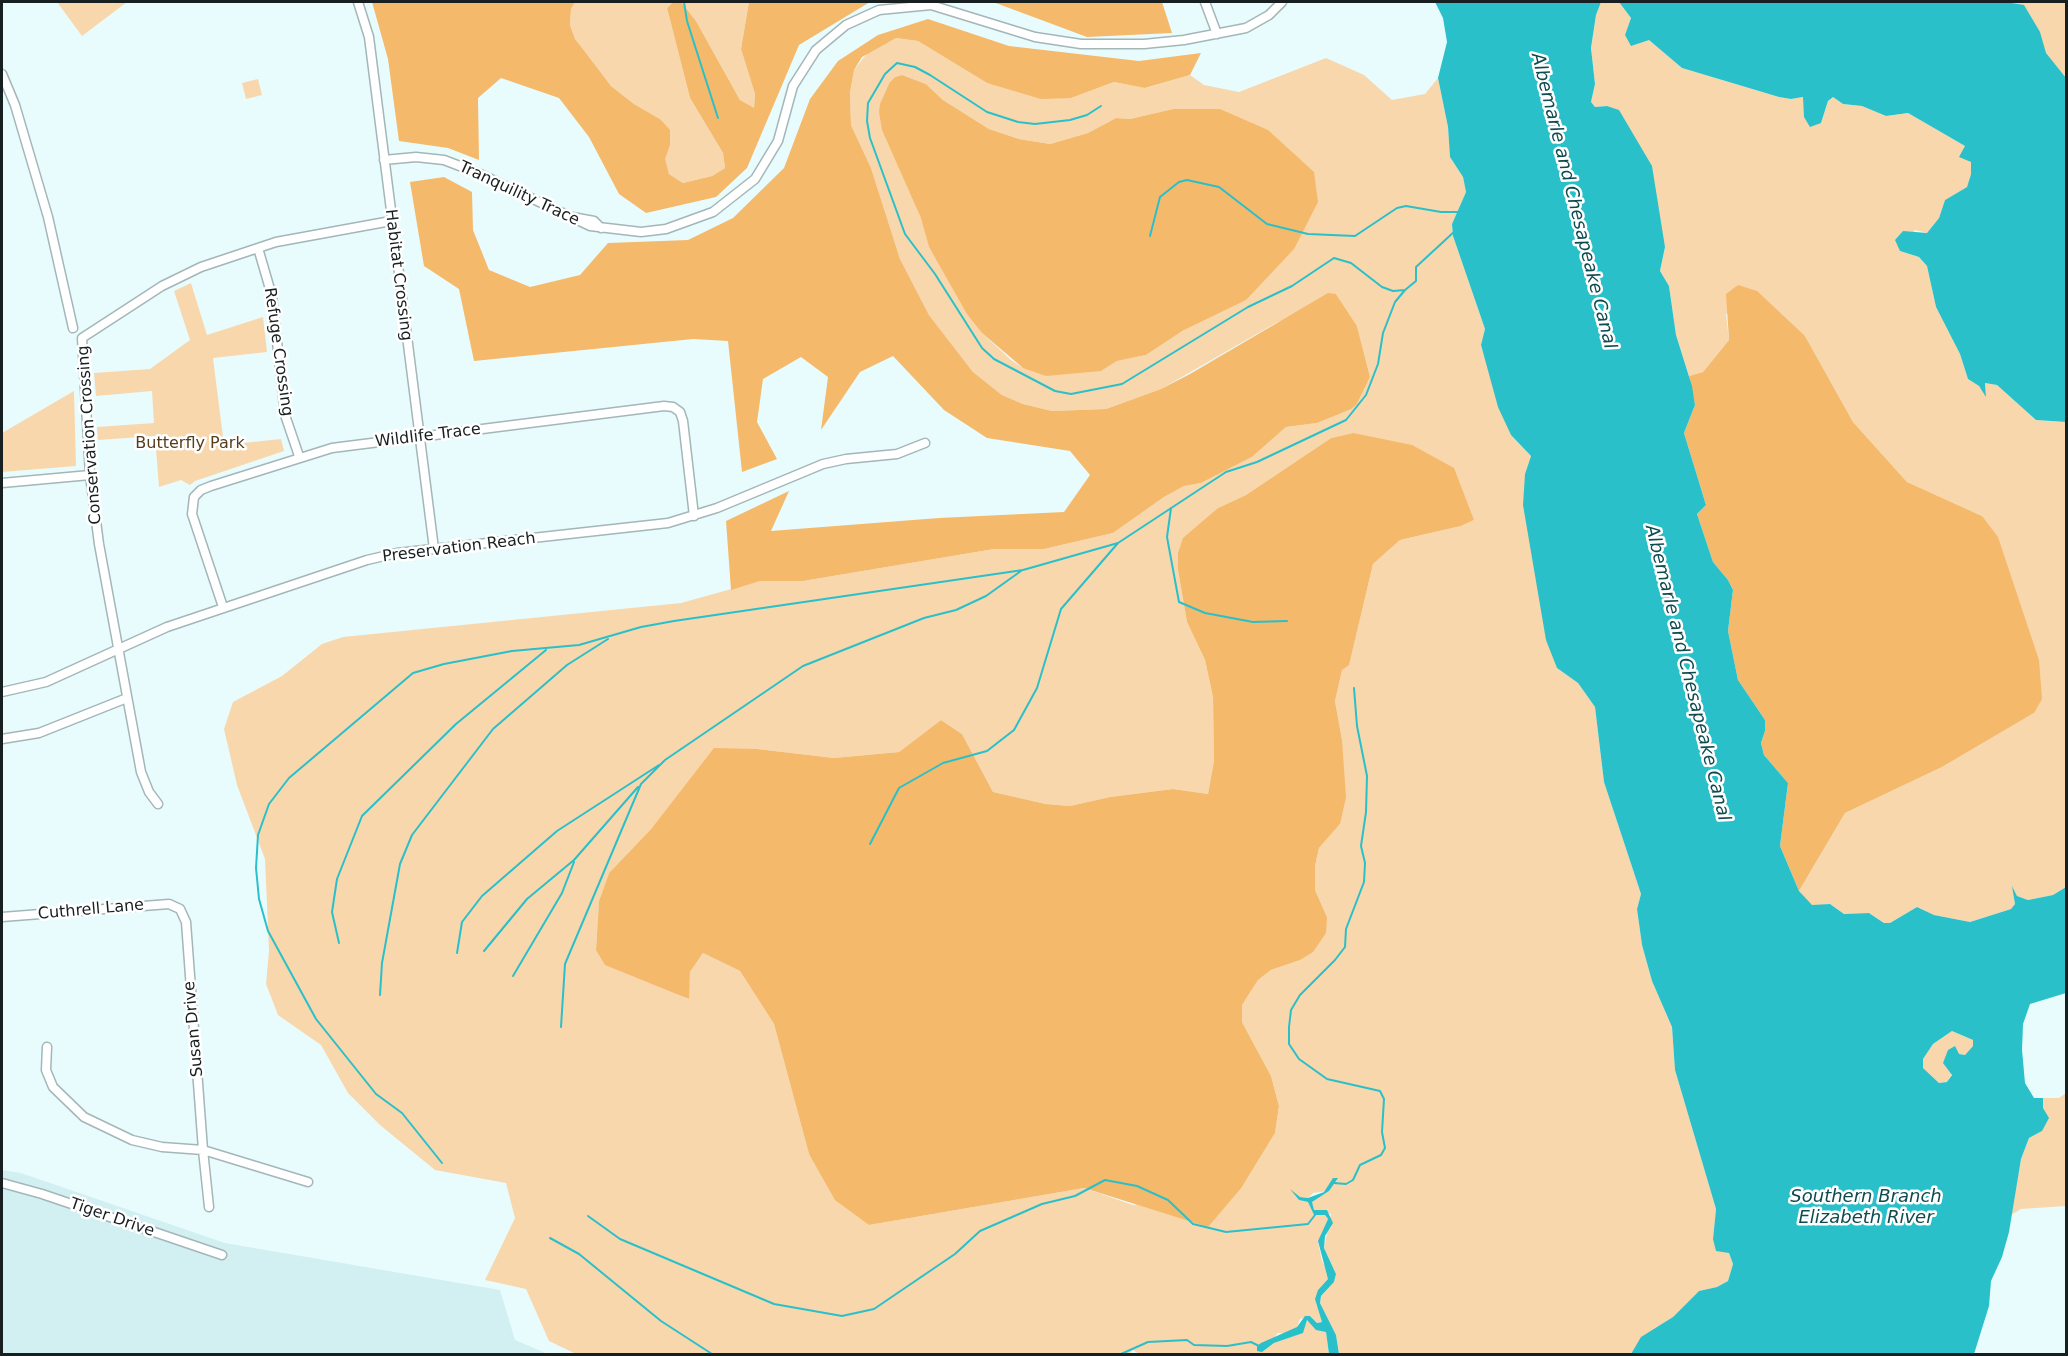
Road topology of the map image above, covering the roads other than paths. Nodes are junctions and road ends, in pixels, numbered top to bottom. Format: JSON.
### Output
{"nodes":[{"id":1,"x":358,"y":2,"type":"edge"},
{"id":2,"x":1204,"y":2,"type":"edge"},
{"id":3,"x":1282,"y":2,"type":"edge"},
{"id":4,"x":1217,"y":34,"type":"junction"},
{"id":5,"x":2,"y":74,"type":"edge"},
{"id":6,"x":384,"y":160,"type":"junction"},
{"id":7,"x":392,"y":221,"type":"junction"},
{"id":8,"x":258,"y":248,"type":"junction"},
{"id":9,"x":73,"y":328,"type":"dead end"},
{"id":10,"x":419,"y":437,"type":"junction"},
{"id":11,"x":925,"y":443,"type":"dead end"},
{"id":12,"x":299,"y":456,"type":"junction"},
{"id":13,"x":90,"y":475,"type":"junction"},
{"id":14,"x":2,"y":483,"type":"edge"},
{"id":15,"x":694,"y":516,"type":"junction"},
{"id":16,"x":434,"y":549,"type":"junction"},
{"id":17,"x":223,"y":607,"type":"junction"},
{"id":18,"x":118,"y":649,"type":"junction"},
{"id":19,"x":2,"y":692,"type":"edge"},
{"id":20,"x":127,"y":698,"type":"junction"},
{"id":21,"x":2,"y":739,"type":"edge"},
{"id":22,"x":158,"y":804,"type":"dead end"},
{"id":23,"x":180,"y":909,"type":"joint"},
{"id":24,"x":2,"y":918,"type":"edge"},
{"id":25,"x":47,"y":1047,"type":"dead end"},
{"id":26,"x":203,"y":1150,"type":"junction"},
{"id":27,"x":308,"y":1182,"type":"dead end"},
{"id":28,"x":2,"y":1183,"type":"edge"},
{"id":29,"x":209,"y":1207,"type":"dead end"},
{"id":30,"x":222,"y":1255,"type":"dead end"}],
"edges":[{"from":1,"to":6,"type":"street","name":"Habitat Crossing"},
{"from":2,"to":4,"type":"street"},
{"from":3,"to":4,"type":"street","name":"Tranquility Trace"},
{"from":4,"to":6,"type":"street","name":"Tranquility Trace"},
{"from":5,"to":9,"type":"street"},
{"from":6,"to":7,"type":"street","name":"Habitat Crossing"},
{"from":7,"to":8,"type":"street","name":"Conservation Crossing"},
{"from":7,"to":10,"type":"street","name":"Habitat Crossing"},
{"from":8,"to":12,"type":"street","name":"Refuge Crossing"},
{"from":8,"to":13,"type":"street","name":"Conservation Crossing"},
{"from":10,"to":12,"type":"street","name":"Wildlife Trace"},
{"from":10,"to":15,"type":"street","name":"Wildlife Trace"},
{"from":10,"to":16,"type":"street","name":"Habitat Crossing"},
{"from":11,"to":15,"type":"street","name":"Preservation Reach"},
{"from":12,"to":17,"type":"street","name":"Wildlife Trace"},
{"from":13,"to":14,"type":"street"},
{"from":13,"to":18,"type":"street","name":"Conservation Crossing"},
{"from":15,"to":16,"type":"street","name":"Preservation Reach"},
{"from":16,"to":17,"type":"street","name":"Preservation Reach"},
{"from":17,"to":18,"type":"street","name":"Preservation Reach"},
{"from":18,"to":19,"type":"street","name":"Preservation Reach"},
{"from":18,"to":20,"type":"street","name":"Conservation Crossing"},
{"from":20,"to":21,"type":"street"},
{"from":20,"to":22,"type":"street","name":"Conservation Crossing"},
{"from":23,"to":24,"type":"street","name":"Cuthrell Lane"},
{"from":23,"to":26,"type":"street","name":"Susan Drive"},
{"from":25,"to":26,"type":"street"},
{"from":26,"to":27,"type":"street"},
{"from":26,"to":29,"type":"street","name":"Susan Drive"},
{"from":28,"to":30,"type":"street","name":"Tiger Drive"}]}
